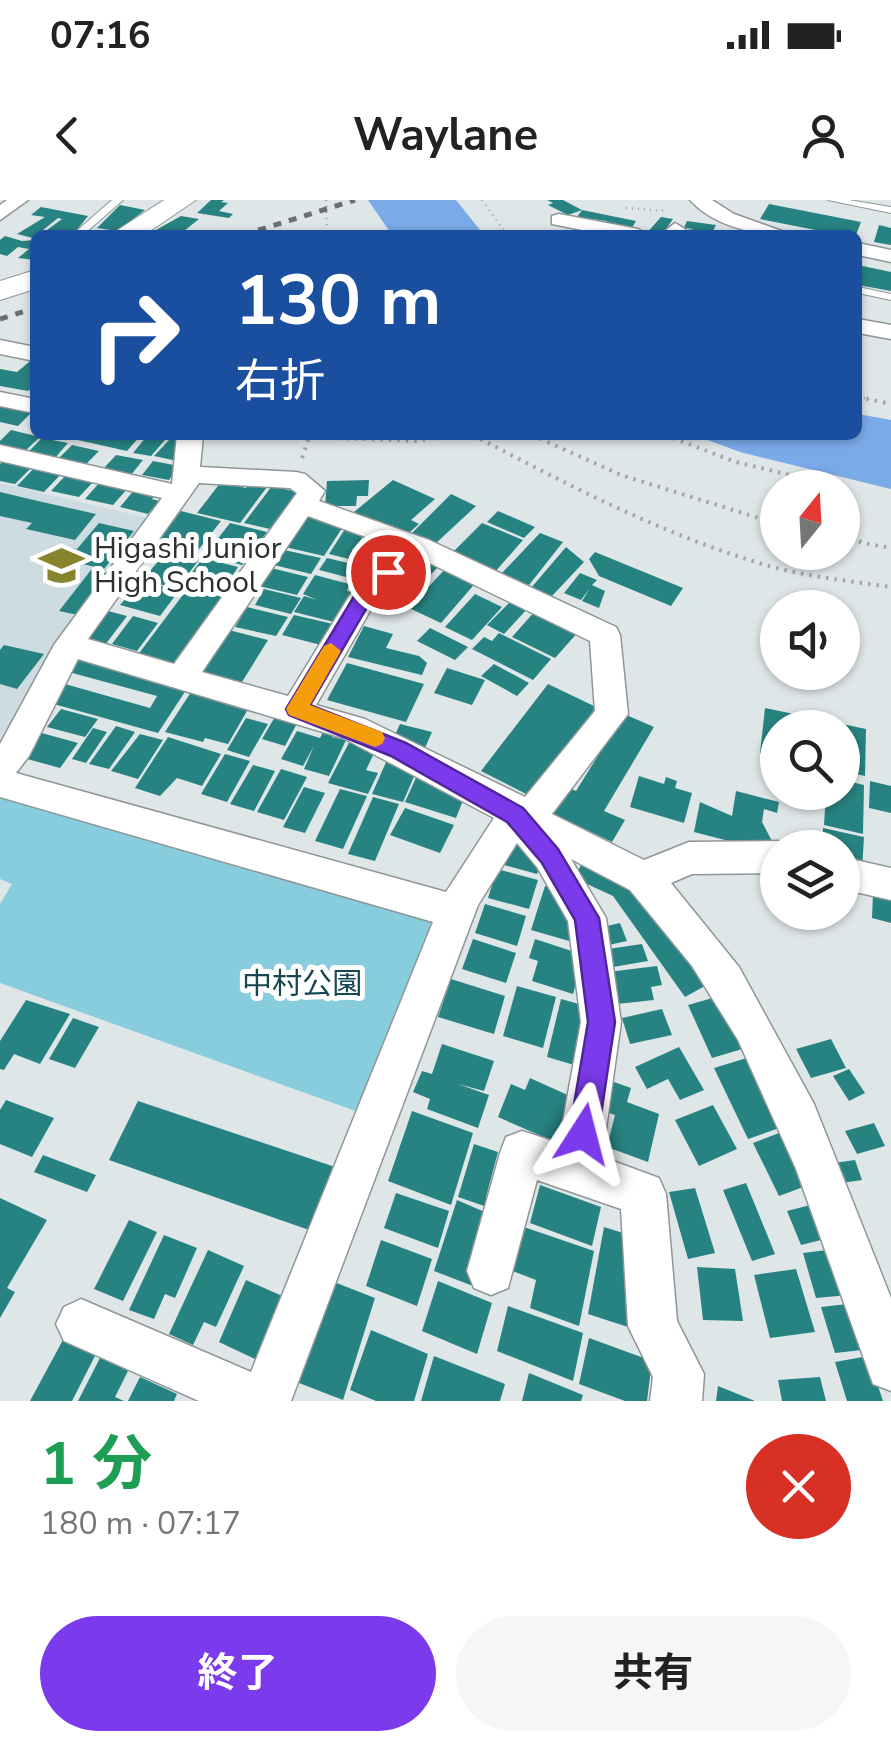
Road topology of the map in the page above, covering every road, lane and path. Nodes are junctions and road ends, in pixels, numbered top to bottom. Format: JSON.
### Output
{"nodes":[{"id":1,"x":19,"y":200,"type":"edge"},
{"id":2,"x":118,"y":200,"type":"edge"},
{"id":3,"x":326,"y":200,"type":"edge"},
{"id":4,"x":482,"y":200,"type":"edge"},
{"id":5,"x":834,"y":200,"type":"edge"},
{"id":6,"x":170,"y":202,"type":"edge"},
{"id":7,"x":703,"y":204,"type":"edge"},
{"id":8,"x":612,"y":206,"type":"dead end"},
{"id":9,"x":891,"y":210,"type":"edge"},
{"id":10,"x":0,"y":214,"type":"edge"},
{"id":11,"x":83,"y":230,"type":"edge"},
{"id":12,"x":131,"y":230,"type":"edge"},
{"id":13,"x":327,"y":230,"type":"edge"},
{"id":14,"x":503,"y":230,"type":"edge"},
{"id":15,"x":568,"y":230,"type":"edge"},
{"id":16,"x":612,"y":230,"type":"edge"},
{"id":17,"x":770,"y":230,"type":"edge"},
{"id":18,"x":862,"y":251,"type":"edge"},
{"id":19,"x":891,"y":256,"type":"edge"},
{"id":20,"x":862,"y":291,"type":"edge"},
{"id":21,"x":891,"y":296,"type":"edge"},
{"id":22,"x":862,"y":327,"type":"edge"},
{"id":23,"x":891,"y":332,"type":"edge"},
{"id":24,"x":0,"y":347,"type":"edge"},
{"id":25,"x":30,"y":353,"type":"edge"},
{"id":26,"x":862,"y":398,"type":"edge"},
{"id":27,"x":0,"y":399,"type":"edge"},
{"id":28,"x":891,"y":404,"type":"edge"},
{"id":29,"x":30,"y":405,"type":"edge"},
{"id":30,"x":184,"y":440,"type":"edge"},
{"id":31,"x":308,"y":440,"type":"edge"},
{"id":32,"x":396,"y":440,"type":"edge"},
{"id":33,"x":424,"y":440,"type":"edge"},
{"id":34,"x":482,"y":440,"type":"edge"},
{"id":35,"x":541,"y":440,"type":"edge"},
{"id":36,"x":678,"y":440,"type":"edge"},
{"id":37,"x":0,"y":453,"type":"edge"},
{"id":38,"x":769,"y":470,"type":"edge"},
{"id":39,"x":183,"y":484,"type":"junction"},
{"id":40,"x":299,"y":493,"type":"junction"},
{"id":41,"x":760,"y":519,"type":"edge"},
{"id":42,"x":861,"y":542,"type":"edge"},
{"id":43,"x":414,"y":546,"type":"junction"},
{"id":44,"x":891,"y":548,"type":"edge"},
{"id":45,"x":891,"y":587,"type":"edge"},
{"id":46,"x":68,"y":645,"type":"junction"},
{"id":47,"x":182,"y":676,"type":"junction"},
{"id":48,"x":297,"y":709,"type":"junction"},
{"id":49,"x":0,"y":768,"type":"edge"},
{"id":50,"x":0,"y":783,"type":"edge"},
{"id":51,"x":515,"y":815,"type":"junction"},
{"id":52,"x":760,"y":857,"type":"edge"},
{"id":53,"x":860,"y":877,"type":"edge"},
{"id":54,"x":643,"y":878,"type":"junction"},
{"id":55,"x":891,"y":884,"type":"edge"},
{"id":56,"x":456,"y":912,"type":"junction"},
{"id":57,"x":577,"y":1171,"type":"junction"},
{"id":58,"x":491,"y":1271,"type":"dead end"},
{"id":59,"x":82,"y":1324,"type":"dead end"},
{"id":60,"x":891,"y":1366,"type":"edge"},
{"id":61,"x":262,"y":1401,"type":"edge"},
{"id":62,"x":676,"y":1401,"type":"edge"}],
"edges":[{"from":1,"to":10,"type":"street"},
{"from":2,"to":11,"type":"lane"},
{"from":3,"to":13,"type":"path"},
{"from":4,"to":14,"type":"path"},
{"from":5,"to":9,"type":"lane"},
{"from":6,"to":12,"type":"main road"},
{"from":7,"to":8,"type":"path"},
{"from":7,"to":17,"type":"street"},
{"from":15,"to":16,"type":"street"},
{"from":18,"to":19,"type":"street"},
{"from":20,"to":21,"type":"lane"},
{"from":22,"to":23,"type":"street"},
{"from":24,"to":25,"type":"street"},
{"from":26,"to":28,"type":"path"},
{"from":27,"to":29,"type":"street"},
{"from":30,"to":39,"type":"street"},
{"from":31,"to":40,"type":"path"},
{"from":32,"to":33,"type":"path"},
{"from":34,"to":45,"type":"path"},
{"from":35,"to":41,"type":"path"},
{"from":36,"to":38,"type":"path"},
{"from":37,"to":39,"type":"street"},
{"from":39,"to":40,"type":"street"},
{"from":39,"to":46,"type":"street"},
{"from":40,"to":43,"type":"street"},
{"from":40,"to":47,"type":"street"},
{"from":42,"to":44,"type":"path"},
{"from":43,"to":48,"type":"street"},
{"from":43,"to":51,"type":"street"},
{"from":46,"to":47,"type":"street"},
{"from":46,"to":49,"type":"street"},
{"from":47,"to":48,"type":"street"},
{"from":48,"to":51,"type":"street"},
{"from":50,"to":56,"type":"street"},
{"from":51,"to":54,"type":"street"},
{"from":51,"to":56,"type":"street"},
{"from":51,"to":57,"type":"street"},
{"from":52,"to":54,"type":"street"},
{"from":53,"to":55,"type":"street"},
{"from":54,"to":60,"type":"street"},
{"from":56,"to":61,"type":"street"},
{"from":57,"to":58,"type":"street"},
{"from":57,"to":62,"type":"street"},
{"from":59,"to":61,"type":"street"}]}
